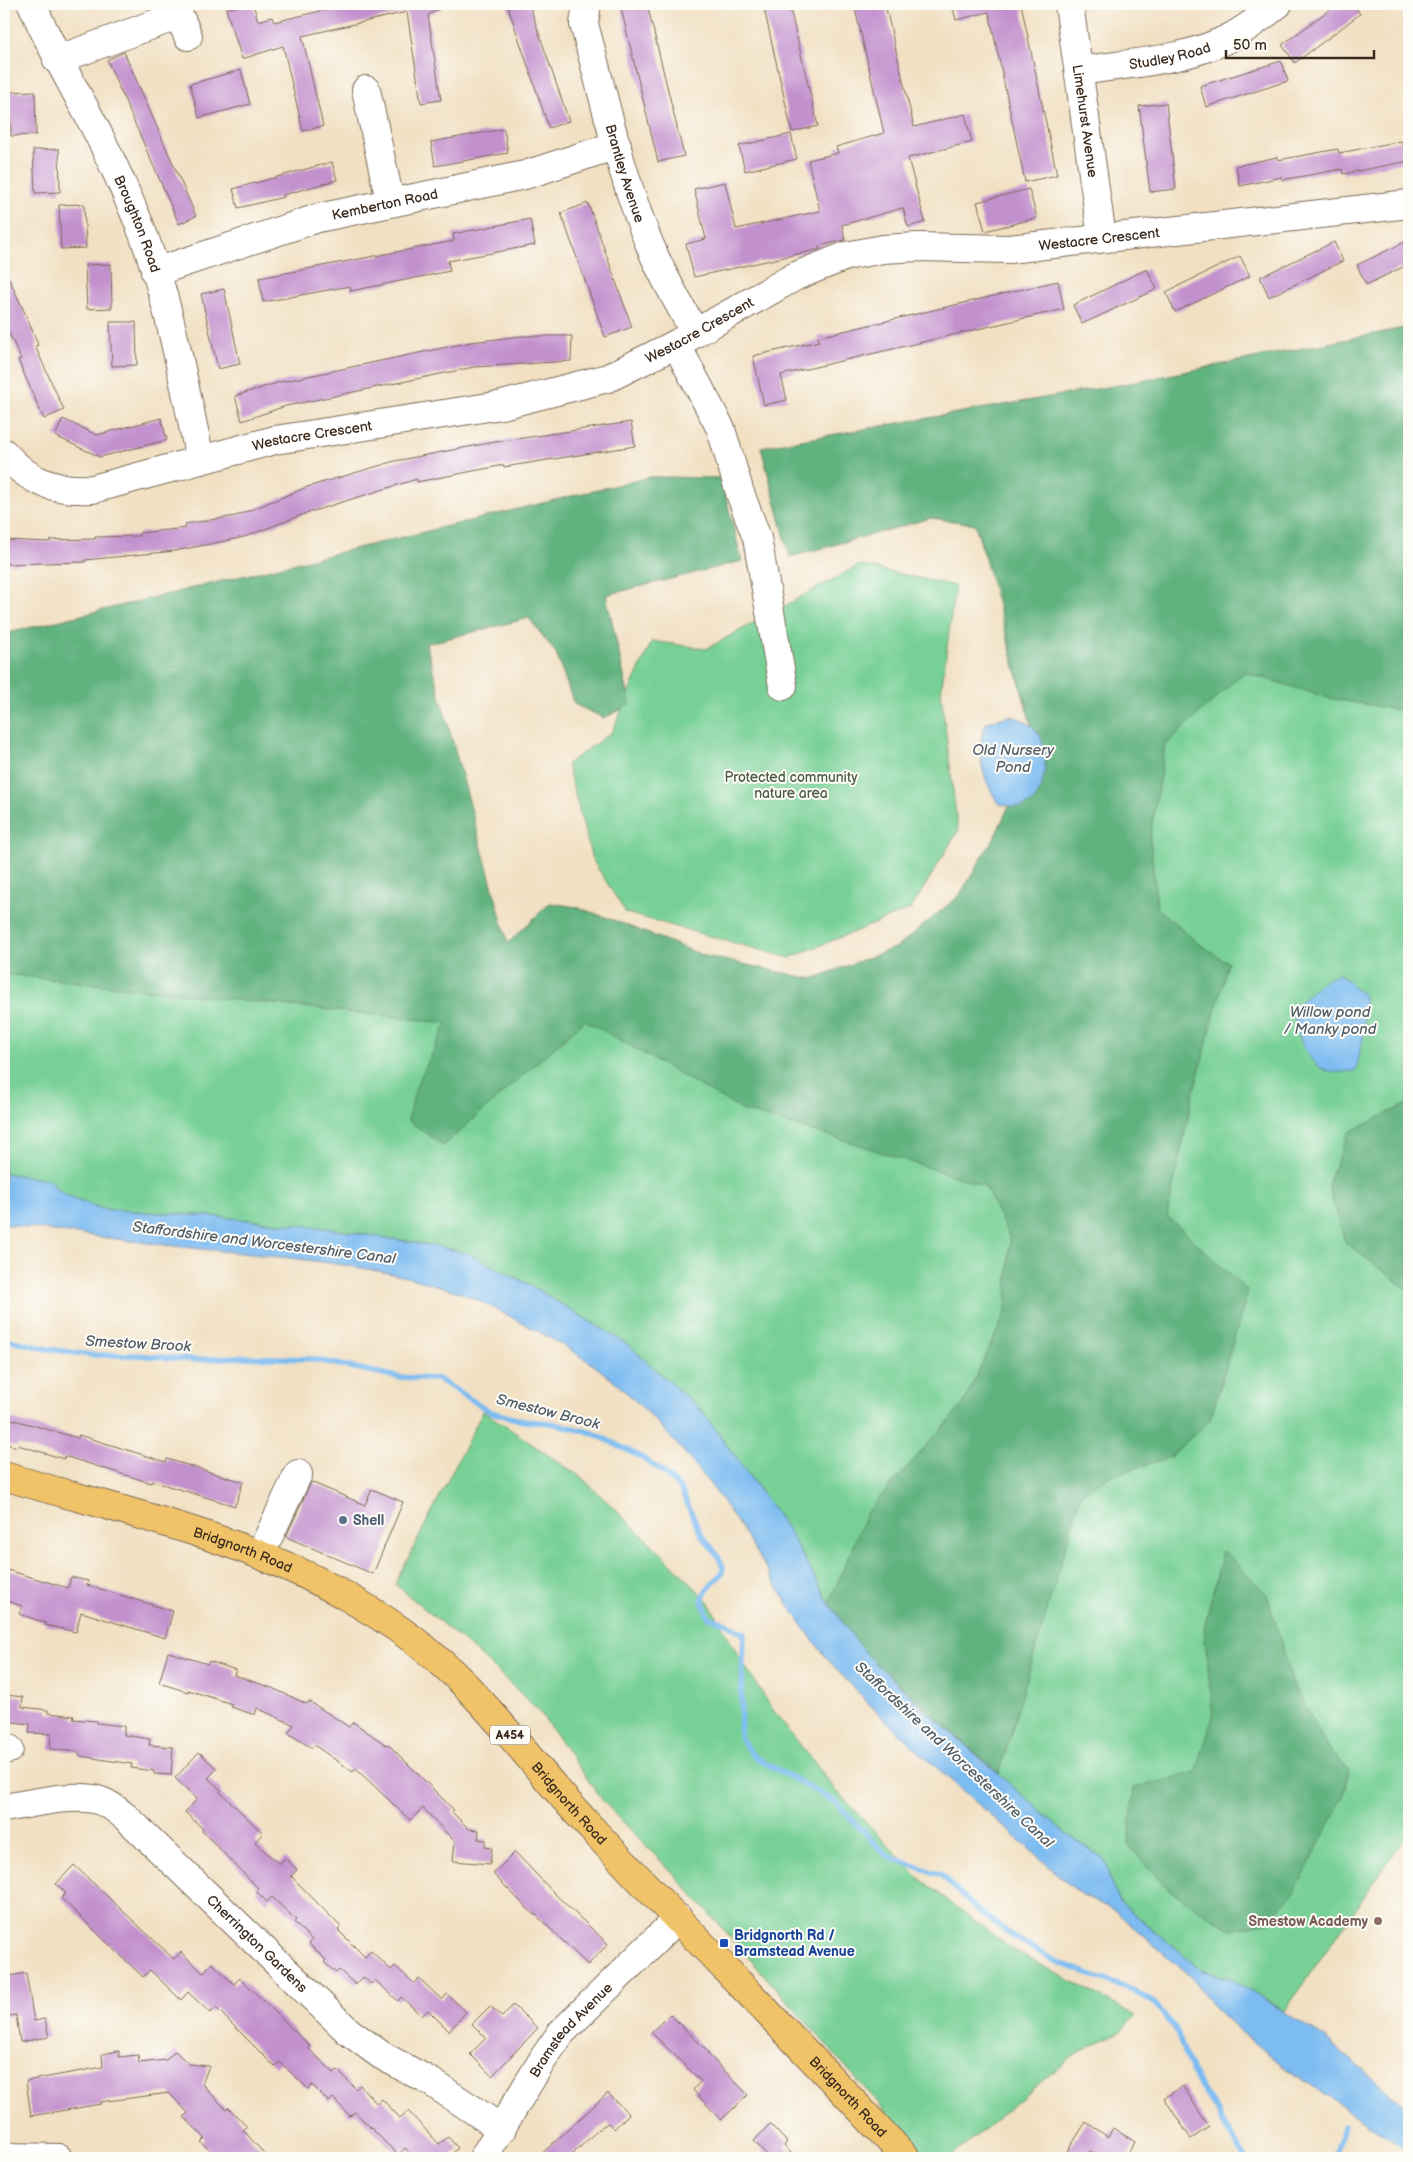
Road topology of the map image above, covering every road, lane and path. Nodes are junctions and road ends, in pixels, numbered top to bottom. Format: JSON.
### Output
{"nodes":[{"id":1,"x":32,"y":4,"type":"edge"},
{"id":2,"x":587,"y":4,"type":"edge"},
{"id":3,"x":1069,"y":4,"type":"edge"},
{"id":4,"x":1278,"y":4,"type":"edge"},
{"id":5,"x":188,"y":36,"type":"dead end"},
{"id":6,"x":57,"y":60,"type":"junction"},
{"id":7,"x":1080,"y":71,"type":"junction"},
{"id":8,"x":367,"y":90,"type":"dead end"},
{"id":9,"x":617,"y":145,"type":"junction"},
{"id":10,"x":390,"y":201,"type":"junction"},
{"id":11,"x":1409,"y":204,"type":"edge"},
{"id":12,"x":1102,"y":238,"type":"junction"},
{"id":13,"x":156,"y":272,"type":"junction"},
{"id":14,"x":686,"y":338,"type":"junction"},
{"id":15,"x":4,"y":452,"type":"edge"},
{"id":16,"x":200,"y":459,"type":"junction"},
{"id":17,"x":783,"y":686,"type":"dead end"},
{"id":18,"x":298,"y":1474,"type":"dead end"},
{"id":19,"x":4,"y":1476,"type":"edge"},
{"id":20,"x":260,"y":1555,"type":"junction"},
{"id":21,"x":4,"y":1808,"type":"edge"},
{"id":22,"x":678,"y":1918,"type":"junction"},
{"id":23,"x":502,"y":2129,"type":"junction"},
{"id":24,"x":5,"y":2152,"type":"edge"},
{"id":25,"x":58,"y":2158,"type":"edge"},
{"id":26,"x":484,"y":2158,"type":"edge"},
{"id":27,"x":906,"y":2158,"type":"edge"}],
"edges":[{"from":1,"to":6,"type":"street","name":"Broughton Road"},
{"from":2,"to":9,"type":"street","name":"Brantley Avenue"},
{"from":3,"to":7,"type":"street","name":"Limehurst Avenue"},
{"from":4,"to":7,"type":"street","name":"Studley Road"},
{"from":5,"to":6,"type":"street"},
{"from":6,"to":13,"type":"street","name":"Broughton Road"},
{"from":7,"to":12,"type":"street","name":"Limehurst Avenue"},
{"from":8,"to":10,"type":"street"},
{"from":9,"to":10,"type":"street","name":"Kemberton Road"},
{"from":9,"to":14,"type":"street","name":"Brantley Avenue"},
{"from":10,"to":13,"type":"street","name":"Kemberton Road"},
{"from":11,"to":12,"type":"street","name":"Westacre Crescent"},
{"from":12,"to":14,"type":"street","name":"Westacre Crescent"},
{"from":13,"to":16,"type":"street","name":"Broughton Road"},
{"from":14,"to":16,"type":"street","name":"Westacre Crescent"},
{"from":14,"to":17,"type":"street","name":"Brantley Avenue"},
{"from":15,"to":16,"type":"street","name":"Westacre Crescent"},
{"from":18,"to":20,"type":"street"},
{"from":19,"to":20,"type":"highway","name":"Bridgnorth Road","number":"A454"},
{"from":20,"to":22,"type":"highway","name":"Bridgnorth Road","number":"A454"},
{"from":21,"to":23,"type":"street","name":"Cherrington Gardens"},
{"from":22,"to":23,"type":"street","name":"Bramstead Avenue"},
{"from":22,"to":27,"type":"highway","name":"Bridgnorth Road","number":"A454"},
{"from":23,"to":26,"type":"street","name":"Bramstead Avenue"},
{"from":24,"to":25,"type":"street"}]}
